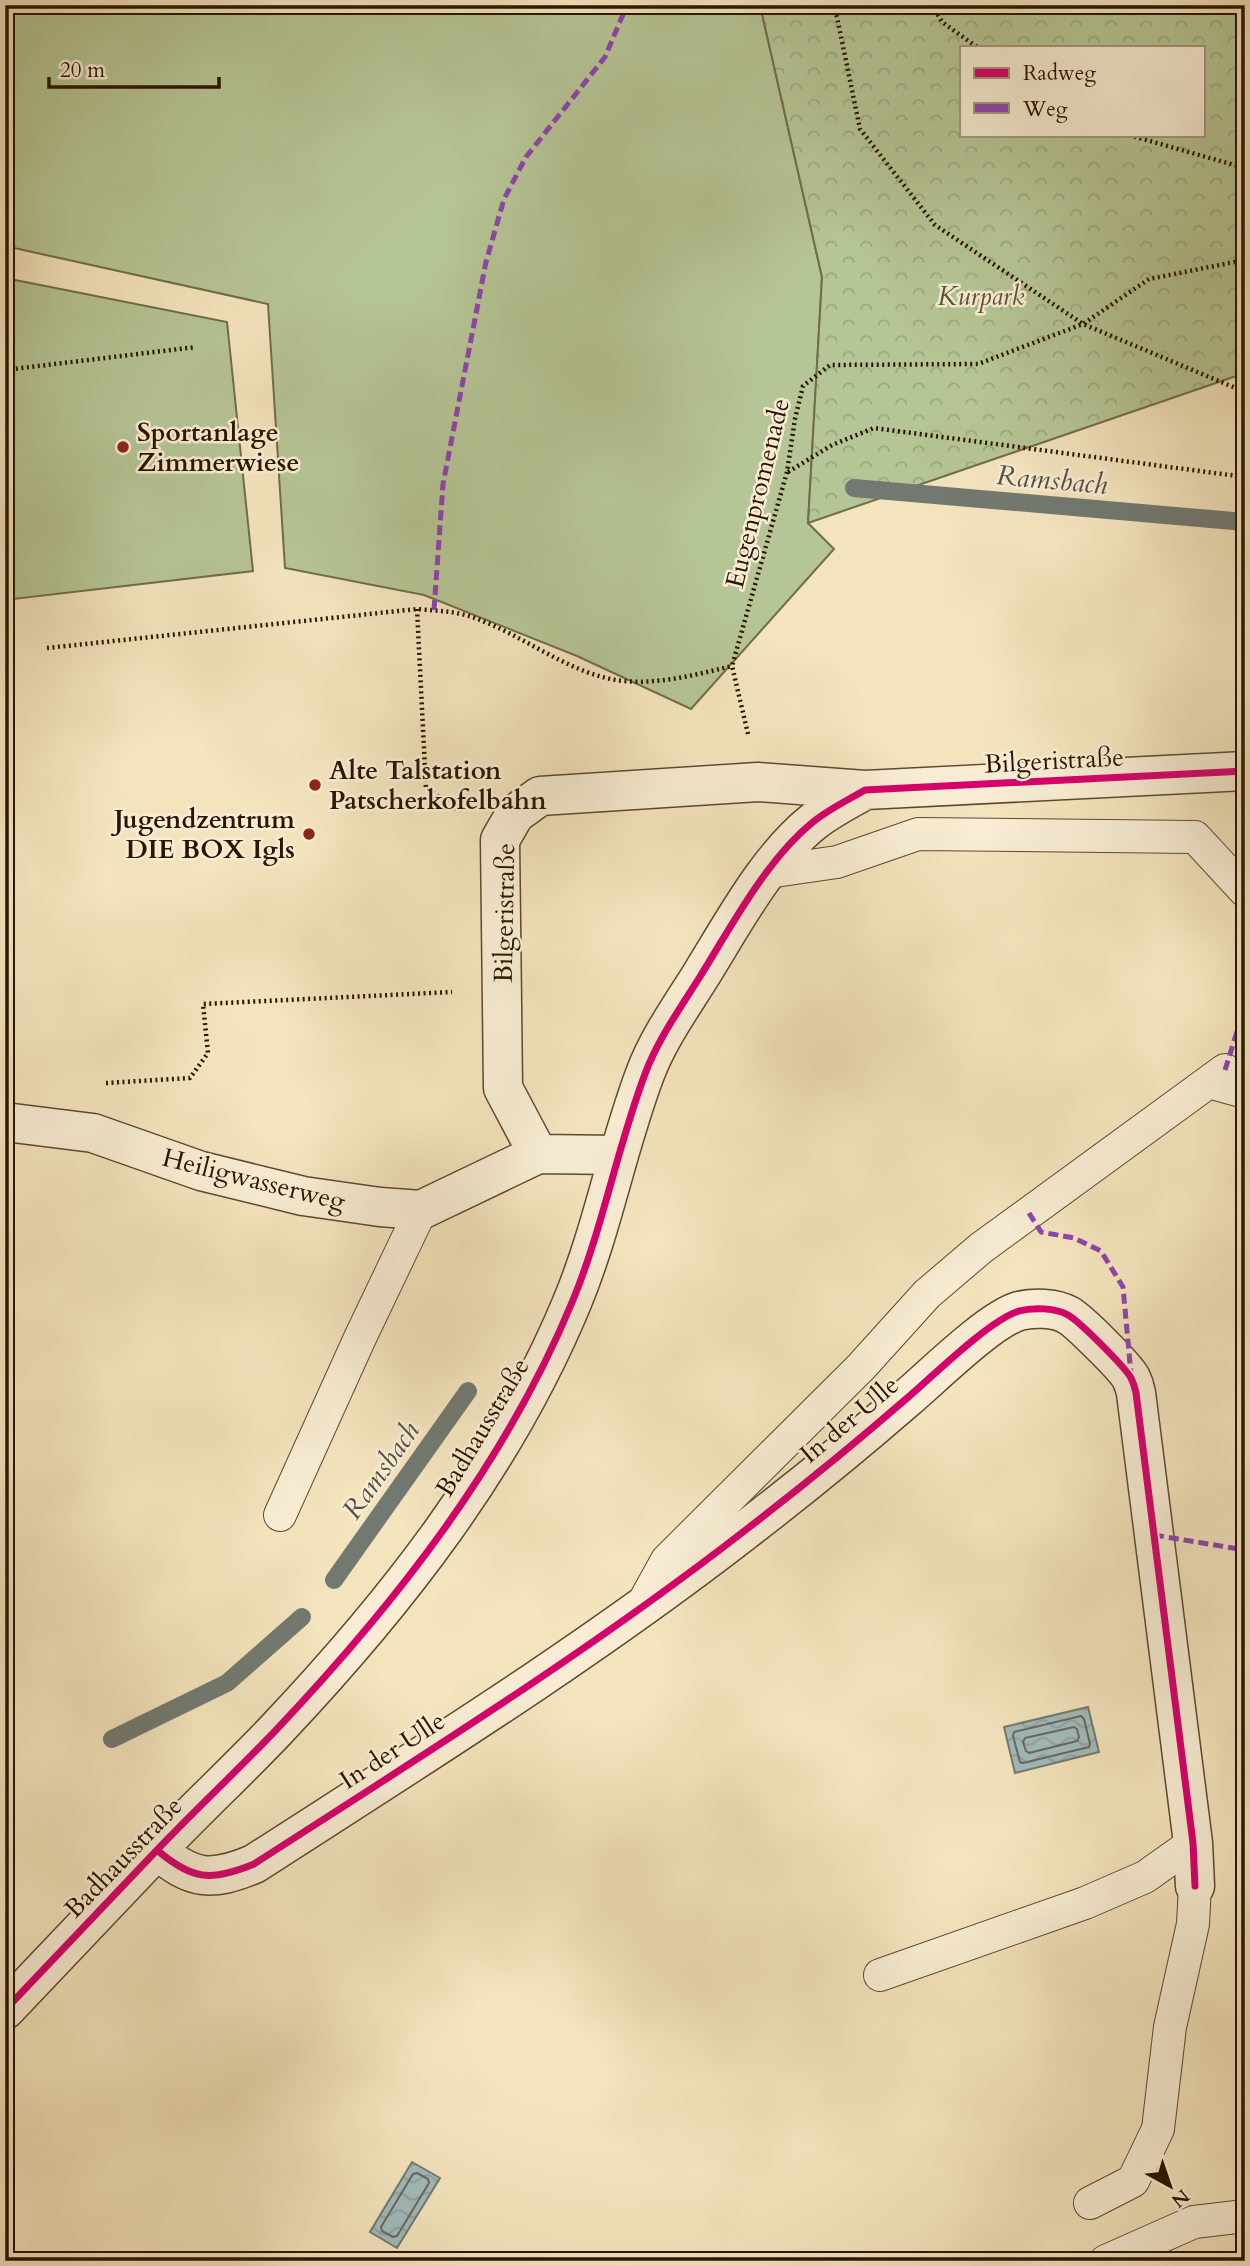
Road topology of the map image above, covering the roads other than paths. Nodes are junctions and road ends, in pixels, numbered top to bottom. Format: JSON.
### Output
{"nodes":[{"id":1,"x":1245,"y":771,"type":"edge"},
{"id":2,"x":866,"y":790,"type":"junction"},
{"id":3,"x":768,"y":872,"type":"junction"},
{"id":4,"x":1245,"y":891,"type":"edge"},
{"id":5,"x":1226,"y":1082,"type":"edge"},
{"id":6,"x":5,"y":1122,"type":"edge"},
{"id":7,"x":538,"y":1154,"type":"junction"},
{"id":8,"x":620,"y":1155,"type":"junction"},
{"id":9,"x":421,"y":1210,"type":"junction"},
{"id":10,"x":280,"y":1515,"type":"dead end"},
{"id":11,"x":639,"y":1612,"type":"junction"},
{"id":12,"x":1193,"y":1843,"type":"junction"},
{"id":13,"x":157,"y":1850,"type":"junction"},
{"id":14,"x":1195,"y":1886,"type":"joint"},
{"id":15,"x":880,"y":1975,"type":"dead end"},
{"id":16,"x":5,"y":2010,"type":"edge"},
{"id":17,"x":1090,"y":2203,"type":"dead end"},
{"id":18,"x":1245,"y":2216,"type":"edge"},
{"id":19,"x":1106,"y":2261,"type":"edge"}],
"edges":[{"from":1,"to":2,"type":"street","name":"Bilgeristraße"},
{"from":2,"to":3,"type":"street","name":"Badhausstraße"},
{"from":2,"to":7,"type":"street","name":"Bilgeristraße"},
{"from":3,"to":4,"type":"lane"},
{"from":3,"to":8,"type":"street","name":"Badhausstraße"},
{"from":5,"to":11,"type":"lane"},
{"from":6,"to":9,"type":"street","name":"Heiligwasserweg"},
{"from":7,"to":8,"type":"street","name":"Heiligwasserweg"},
{"from":7,"to":9,"type":"street","name":"Heiligwasserweg"},
{"from":8,"to":13,"type":"street","name":"Badhausstraße"},
{"from":9,"to":10,"type":"lane"},
{"from":11,"to":12,"type":"street","name":"In der Ulle"},
{"from":11,"to":13,"type":"street","name":"In der Ulle"},
{"from":12,"to":14,"type":"street","name":"In der Ulle"},
{"from":12,"to":15,"type":"lane"},
{"from":13,"to":16,"type":"street","name":"Badhausstraße"},
{"from":14,"to":17,"type":"lane"},
{"from":18,"to":19,"type":"lane"}]}
